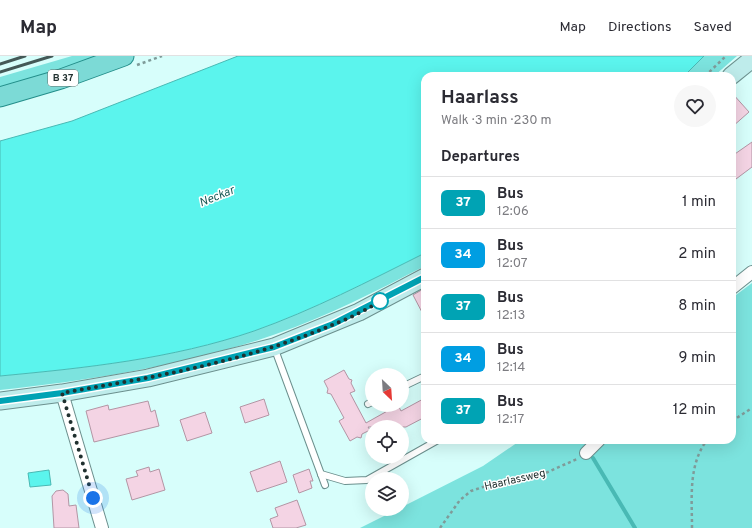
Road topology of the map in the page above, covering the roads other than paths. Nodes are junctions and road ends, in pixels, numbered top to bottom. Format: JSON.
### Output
{"nodes":[{"id":1,"x":124,"y":56,"type":"edge"},
{"id":2,"x":752,"y":59,"type":"edge"},
{"id":3,"x":736,"y":72,"type":"edge"},
{"id":4,"x":0,"y":97,"type":"edge"},
{"id":5,"x":752,"y":272,"type":"edge"},
{"id":6,"x":421,"y":280,"type":"edge"},
{"id":7,"x":736,"y":285,"type":"edge"},
{"id":8,"x":274,"y":347,"type":"junction"},
{"id":9,"x":421,"y":378,"type":"edge"},
{"id":10,"x":409,"y":384,"type":"edge"},
{"id":11,"x":62,"y":393,"type":"junction"},
{"id":12,"x":0,"y":401,"type":"edge"},
{"id":13,"x":431,"y":444,"type":"edge"},
{"id":14,"x":594,"y":444,"type":"edge"},
{"id":15,"x":586,"y":453,"type":"road end"},
{"id":16,"x":321,"y":474,"type":"junction"},
{"id":17,"x":325,"y":485,"type":"dead end"},
{"id":18,"x":102,"y":528,"type":"edge"}],
"edges":[{"from":1,"to":4,"type":"main road","number":"B 37"},
{"from":2,"to":3,"type":"main road"},
{"from":5,"to":7,"type":"street"},
{"from":6,"to":8,"type":"main road"},
{"from":8,"to":11,"type":"main road"},
{"from":8,"to":16,"type":"lane"},
{"from":9,"to":10,"type":"lane"},
{"from":11,"to":12,"type":"main road"},
{"from":11,"to":18,"type":"street"},
{"from":13,"to":16,"type":"lane"},
{"from":14,"to":15,"type":"street"},
{"from":16,"to":17,"type":"lane"}]}
